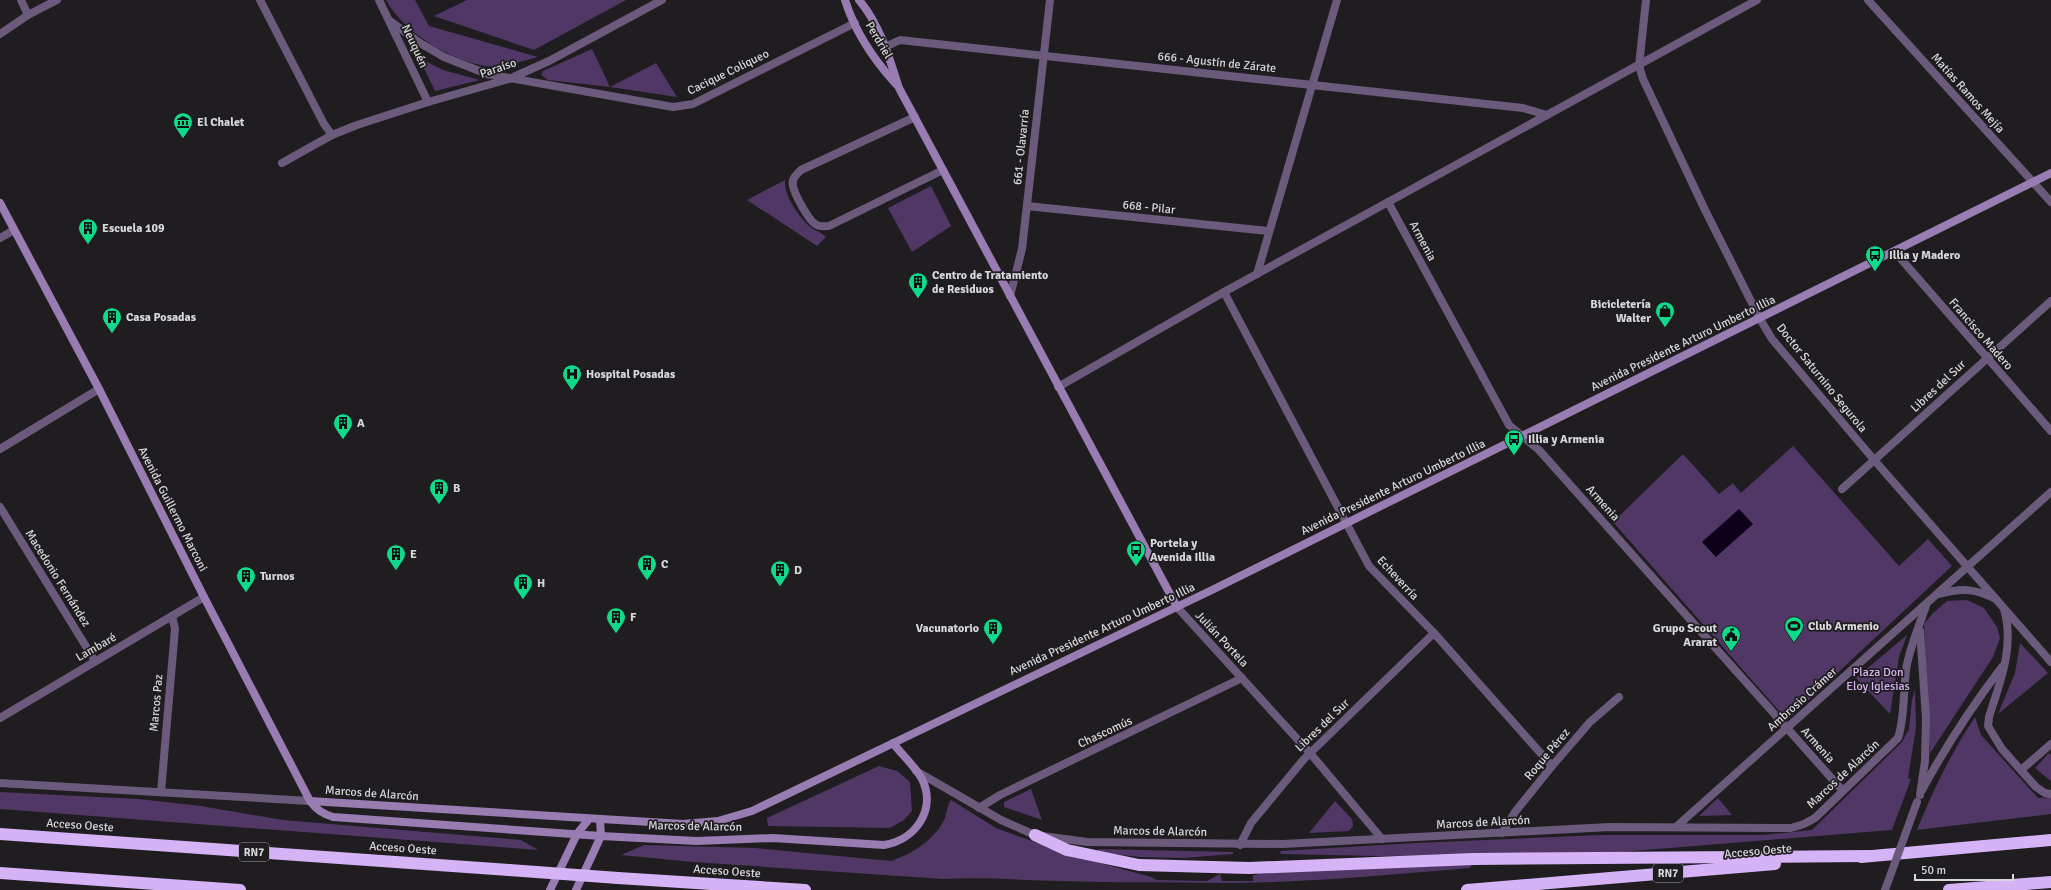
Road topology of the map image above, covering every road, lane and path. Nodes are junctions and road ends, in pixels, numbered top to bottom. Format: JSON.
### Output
{"nodes":[{"id":1,"x":21,"y":0,"type":"edge"},
{"id":2,"x":57,"y":0,"type":"edge"},
{"id":3,"x":260,"y":0,"type":"edge"},
{"id":4,"x":379,"y":0,"type":"edge"},
{"id":5,"x":662,"y":0,"type":"edge"},
{"id":6,"x":845,"y":0,"type":"edge"},
{"id":7,"x":859,"y":0,"type":"edge"},
{"id":8,"x":1050,"y":0,"type":"edge"},
{"id":9,"x":1336,"y":0,"type":"edge"},
{"id":10,"x":1646,"y":0,"type":"edge"},
{"id":11,"x":1757,"y":0,"type":"edge"},
{"id":12,"x":1868,"y":0,"type":"edge"},
{"id":13,"x":28,"y":15,"type":"junction"},
{"id":14,"x":390,"y":21,"type":"junction"},
{"id":15,"x":855,"y":23,"type":"junction"},
{"id":16,"x":0,"y":34,"type":"edge"},
{"id":17,"x":886,"y":47,"type":"junction"},
{"id":18,"x":1043,"y":56,"type":"junction"},
{"id":19,"x":1639,"y":66,"type":"junction"},
{"id":20,"x":509,"y":79,"type":"junction"},
{"id":21,"x":1312,"y":85,"type":"junction"},
{"id":22,"x":899,"y":88,"type":"junction"},
{"id":23,"x":428,"y":102,"type":"junction"},
{"id":24,"x":1547,"y":115,"type":"junction"},
{"id":25,"x":915,"y":116,"type":"junction"},
{"id":26,"x":332,"y":135,"type":"junction"},
{"id":27,"x":282,"y":163,"type":"dead end"},
{"id":28,"x":943,"y":170,"type":"junction"},
{"id":29,"x":2051,"y":173,"type":"edge"},
{"id":30,"x":2033,"y":182,"type":"junction"},
{"id":31,"x":1388,"y":202,"type":"junction"},
{"id":32,"x":2051,"y":202,"type":"edge"},
{"id":33,"x":0,"y":203,"type":"edge"},
{"id":34,"x":1026,"y":206,"type":"junction"},
{"id":35,"x":14,"y":230,"type":"junction"},
{"id":36,"x":1268,"y":231,"type":"junction"},
{"id":37,"x":0,"y":238,"type":"edge"},
{"id":38,"x":1895,"y":252,"type":"junction"},
{"id":39,"x":1257,"y":274,"type":"junction"},
{"id":40,"x":1224,"y":292,"type":"junction"},
{"id":41,"x":1010,"y":296,"type":"junction"},
{"id":42,"x":2051,"y":301,"type":"edge"},
{"id":43,"x":1760,"y":319,"type":"junction"},
{"id":44,"x":1986,"y":358,"type":"junction"},
{"id":45,"x":1058,"y":387,"type":"junction"},
{"id":46,"x":99,"y":389,"type":"junction"},
{"id":47,"x":2051,"y":431,"type":"edge"},
{"id":48,"x":1521,"y":436,"type":"junction"},
{"id":49,"x":0,"y":449,"type":"edge"},
{"id":50,"x":1875,"y":461,"type":"junction"},
{"id":51,"x":1842,"y":489,"type":"dead end"},
{"id":52,"x":2051,"y":492,"type":"edge"},
{"id":53,"x":0,"y":507,"type":"edge"},
{"id":54,"x":1346,"y":523,"type":"junction"},
{"id":55,"x":1967,"y":567,"type":"junction"},
{"id":56,"x":1938,"y":594,"type":"junction"},
{"id":57,"x":204,"y":597,"type":"junction"},
{"id":58,"x":1996,"y":599,"type":"junction"},
{"id":59,"x":1926,"y":606,"type":"junction"},
{"id":60,"x":1177,"y":607,"type":"junction"},
{"id":61,"x":2004,"y":609,"type":"junction"},
{"id":62,"x":172,"y":616,"type":"junction"},
{"id":63,"x":1920,"y":628,"type":"junction"},
{"id":64,"x":1434,"y":633,"type":"junction"},
{"id":65,"x":95,"y":661,"type":"junction"},
{"id":66,"x":2006,"y":662,"type":"junction"},
{"id":67,"x":2051,"y":662,"type":"edge"},
{"id":68,"x":1242,"y":678,"type":"junction"},
{"id":69,"x":1619,"y":697,"type":"dead end"},
{"id":70,"x":0,"y":718,"type":"edge"},
{"id":71,"x":1788,"y":728,"type":"junction"},
{"id":72,"x":893,"y":743,"type":"junction"},
{"id":73,"x":2051,"y":744,"type":"edge"},
{"id":74,"x":1310,"y":753,"type":"junction"},
{"id":75,"x":1552,"y":766,"type":"junction"},
{"id":76,"x":916,"y":770,"type":"junction"},
{"id":77,"x":2021,"y":770,"type":"junction"},
{"id":78,"x":0,"y":783,"type":"edge"},
{"id":79,"x":1843,"y":791,"type":"junction"},
{"id":80,"x":161,"y":792,"type":"junction"},
{"id":81,"x":2051,"y":794,"type":"edge"},
{"id":82,"x":1918,"y":799,"type":"junction"},
{"id":83,"x":310,"y":801,"type":"junction"},
{"id":84,"x":979,"y":808,"type":"junction"},
{"id":85,"x":742,"y":815,"type":"joint"},
{"id":86,"x":333,"y":817,"type":"joint"},
{"id":87,"x":589,"y":819,"type":"junction"},
{"id":88,"x":600,"y":820,"type":"junction"},
{"id":89,"x":1676,"y":827,"type":"junction"},
{"id":90,"x":1502,"y":833,"type":"junction"},
{"id":91,"x":0,"y":834,"type":"edge"},
{"id":92,"x":577,"y":834,"type":"junction"},
{"id":93,"x":1035,"y":835,"type":"junction"},
{"id":94,"x":601,"y":836,"type":"junction"},
{"id":95,"x":1382,"y":839,"type":"junction"},
{"id":96,"x":2051,"y":840,"type":"edge"},
{"id":97,"x":1240,"y":844,"type":"junction"},
{"id":98,"x":1868,"y":856,"type":"junction"},
{"id":99,"x":0,"y":873,"type":"edge"},
{"id":100,"x":2051,"y":882,"type":"edge"},
{"id":101,"x":240,"y":890,"type":"edge"},
{"id":102,"x":550,"y":890,"type":"edge"},
{"id":103,"x":576,"y":890,"type":"edge"},
{"id":104,"x":805,"y":890,"type":"edge"},
{"id":105,"x":1467,"y":890,"type":"edge"},
{"id":106,"x":1885,"y":890,"type":"edge"},
{"id":107,"x":1949,"y":890,"type":"edge"}],
"edges":[{"from":1,"to":13,"type":"street"},
{"from":2,"to":13,"type":"street"},
{"from":3,"to":26,"type":"street"},
{"from":4,"to":14,"type":"street","name":"Neuquén"},
{"from":5,"to":20,"type":"street","name":"Paraíso"},
{"from":6,"to":15,"type":"main road","name":"Perdriel"},
{"from":7,"to":17,"type":"main road"},
{"from":8,"to":18,"type":"street","name":"661 - Olavarría"},
{"from":9,"to":21,"type":"street"},
{"from":10,"to":19,"type":"street"},
{"from":11,"to":19,"type":"street"},
{"from":12,"to":30,"type":"street","name":"Matías Ramos Mejía"},
{"from":13,"to":16,"type":"street"},
{"from":14,"to":20,"type":"street","name":"Cacique Coliqueo"},
{"from":14,"to":23,"type":"street","name":"Neuquén"},
{"from":15,"to":20,"type":"street","name":"Cacique Coliqueo"},
{"from":15,"to":22,"type":"main road","name":"Perdriel"},
{"from":17,"to":18,"type":"street","name":"666 - Agustín de Zárate"},
{"from":17,"to":22,"type":"main road"},
{"from":18,"to":21,"type":"street","name":"666 - Agustín de Zárate"},
{"from":18,"to":34,"type":"street","name":"661 - Olavarría"},
{"from":19,"to":24,"type":"street"},
{"from":19,"to":43,"type":"street","name":"Doctor Saturnino Segurola"},
{"from":20,"to":23,"type":"street","name":"Paraíso"},
{"from":21,"to":24,"type":"street","name":"666 - Agustín de Zárate"},
{"from":21,"to":36,"type":"street"},
{"from":22,"to":25,"type":"main road","name":"Julián Portela"},
{"from":23,"to":26,"type":"street","name":"Paraíso"},
{"from":24,"to":31,"type":"street"},
{"from":25,"to":28,"type":"main road","name":"Julián Portela"},
{"from":25,"to":28,"type":"street"},
{"from":26,"to":27,"type":"street","name":"Paraíso"},
{"from":28,"to":41,"type":"main road","name":"Julián Portela"},
{"from":29,"to":30,"type":"main road","name":"Avenida Presidente Arturo Umberto Illia"},
{"from":30,"to":32,"type":"street","name":"Matías Ramos Mejía"},
{"from":30,"to":38,"type":"main road","name":"Avenida Presidente Arturo Umberto Illia"},
{"from":31,"to":39,"type":"street"},
{"from":31,"to":48,"type":"street","name":"Armenia"},
{"from":33,"to":35,"type":"main road","name":"Avenida Guillermo Marconi"},
{"from":34,"to":36,"type":"street","name":"668 - Pilar"},
{"from":34,"to":41,"type":"street","name":"661 - Olavarría"},
{"from":35,"to":37,"type":"street"},
{"from":35,"to":46,"type":"main road","name":"Avenida Guillermo Marconi"},
{"from":36,"to":39,"type":"street"},
{"from":38,"to":43,"type":"main road","name":"Avenida Presidente Arturo Umberto Illia"},
{"from":38,"to":44,"type":"street","name":"Francisco Madero"},
{"from":39,"to":40,"type":"street"},
{"from":40,"to":45,"type":"street"},
{"from":40,"to":54,"type":"street","name":"Echeverría"},
{"from":41,"to":45,"type":"main road","name":"Julián Portela"},
{"from":42,"to":44,"type":"street","name":"Libres del Sur"},
{"from":43,"to":48,"type":"main road","name":"Avenida Presidente Arturo Umberto Illia"},
{"from":43,"to":50,"type":"street","name":"Doctor Saturnino Segurola"},
{"from":44,"to":47,"type":"street","name":"Francisco Madero"},
{"from":44,"to":50,"type":"street","name":"Libres del Sur"},
{"from":45,"to":60,"type":"main road","name":"Julián Portela"},
{"from":46,"to":49,"type":"street"},
{"from":46,"to":57,"type":"main road","name":"Avenida Guillermo Marconi"},
{"from":48,"to":54,"type":"main road","name":"Avenida Presidente Arturo Umberto Illia"},
{"from":48,"to":71,"type":"street","name":"Armenia"},
{"from":50,"to":51,"type":"street","name":"Libres del Sur"},
{"from":50,"to":55,"type":"street","name":"Doctor Saturnino Segurola"},
{"from":52,"to":55,"type":"street","name":"Ambrosio Crámer"},
{"from":53,"to":65,"type":"street","name":"Macedonio Fernández"},
{"from":54,"to":60,"type":"main road","name":"Avenida Presidente Arturo Umberto Illia"},
{"from":54,"to":64,"type":"street","name":"Echeverría"},
{"from":55,"to":56,"type":"street","name":"Ambrosio Crámer"},
{"from":55,"to":58,"type":"street","name":"Doctor Saturnino Segurola"},
{"from":56,"to":58,"type":"street"},
{"from":56,"to":59,"type":"street","name":"Ambrosio Crámer"},
{"from":57,"to":62,"type":"street","name":"Lambaré"},
{"from":57,"to":83,"type":"main road","name":"Avenida Guillermo Marconi"},
{"from":58,"to":61,"type":"street","name":"Doctor Saturnino Segurola"},
{"from":59,"to":63,"type":"street","name":"Marcos de Alarcón"},
{"from":59,"to":71,"type":"street","name":"Ambrosio Crámer"},
{"from":60,"to":68,"type":"street","name":"Julián Portela"},
{"from":60,"to":72,"type":"main road","name":"Avenida Presidente Arturo Umberto Illia"},
{"from":61,"to":66,"type":"street"},
{"from":61,"to":67,"type":"street","name":"Doctor Saturnino Segurola"},
{"from":62,"to":65,"type":"street","name":"Lambaré"},
{"from":62,"to":80,"type":"street","name":"Marcos Paz"},
{"from":63,"to":79,"type":"street","name":"Marcos de Alarcón"},
{"from":63,"to":82,"type":"street"},
{"from":64,"to":74,"type":"street","name":"Libres del Sur"},
{"from":64,"to":75,"type":"street","name":"Echeverría"},
{"from":65,"to":70,"type":"street","name":"Lambaré"},
{"from":66,"to":77,"type":"street"},
{"from":66,"to":82,"type":"street"},
{"from":68,"to":74,"type":"street","name":"Julián Portela"},
{"from":68,"to":84,"type":"street","name":"Chascomús"},
{"from":69,"to":75,"type":"street","name":"Roque Pérez"},
{"from":71,"to":79,"type":"street","name":"Armenia"},
{"from":71,"to":89,"type":"street","name":"Ambrosio Crámer"},
{"from":72,"to":76,"type":"main road","name":"Marcos de Alarcón"},
{"from":72,"to":85,"type":"main road","name":"Avenida Presidente Arturo Umberto Illia"},
{"from":73,"to":77,"type":"street"},
{"from":74,"to":95,"type":"street","name":"Julián Portela"},
{"from":74,"to":97,"type":"street","name":"Libres del Sur"},
{"from":75,"to":90,"type":"street","name":"Roque Pérez"},
{"from":76,"to":84,"type":"street","name":"Marcos de Alarcón"},
{"from":76,"to":94,"type":"main road","name":"Marcos de Alarcón"},
{"from":77,"to":81,"type":"street"},
{"from":78,"to":80,"type":"street","name":"Marcos de Alarcón"},
{"from":79,"to":89,"type":"street","name":"Marcos de Alarcón"},
{"from":80,"to":83,"type":"street","name":"Marcos de Alarcón"},
{"from":82,"to":106,"type":"street","bridge":true},
{"from":83,"to":86,"type":"main road","name":"Avenida Guillermo Marconi"},
{"from":83,"to":87,"type":"main road","name":"Marcos de Alarcón"},
{"from":84,"to":93,"type":"street","name":"Marcos de Alarcón"},
{"from":85,"to":88,"type":"main road","name":"Marcos de Alarcón"},
{"from":86,"to":92,"type":"main road","name":"Marcos de Alarcón"},
{"from":87,"to":88,"type":"main road","name":"Marcos de Alarcón"},
{"from":87,"to":92,"type":"main road"},
{"from":88,"to":94,"type":"main road"},
{"from":89,"to":90,"type":"street","name":"Marcos de Alarcón"},
{"from":90,"to":95,"type":"street","name":"Marcos de Alarcón"},
{"from":91,"to":104,"type":"highway","name":"Acceso Oeste","number":"RN7","bridge":true},
{"from":92,"to":94,"type":"main road","name":"Marcos de Alarcón"},
{"from":92,"to":102,"type":"main road"},
{"from":93,"to":97,"type":"street","name":"Marcos de Alarcón"},
{"from":93,"to":98,"type":"highway"},
{"from":94,"to":103,"type":"main road"},
{"from":95,"to":97,"type":"street","name":"Marcos de Alarcón"},
{"from":96,"to":98,"type":"highway","name":"Acceso Oeste","number":"RN7"},
{"from":98,"to":105,"type":"highway","name":"Acceso Oeste","number":"RN7"},
{"from":99,"to":101,"type":"highway"},
{"from":100,"to":107,"type":"highway"}]}
